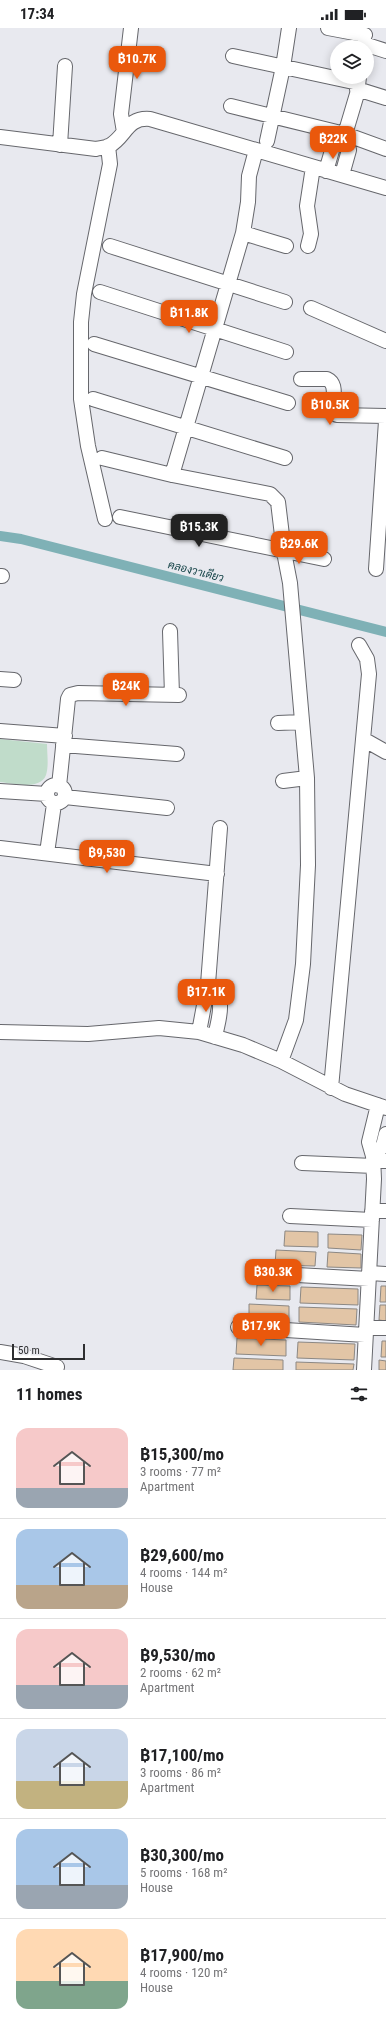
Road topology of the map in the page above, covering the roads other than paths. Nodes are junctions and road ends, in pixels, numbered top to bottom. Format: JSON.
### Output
{"nodes":[{"id":1,"x":132,"y":28,"type":"edge"},
{"id":2,"x":289,"y":28,"type":"edge"},
{"id":3,"x":328,"y":28,"type":"edge"},
{"id":4,"x":365,"y":38,"type":"edge"},
{"id":5,"x":386,"y":51,"type":"edge"},
{"id":6,"x":233,"y":56,"type":"dead end"},
{"id":7,"x":65,"y":66,"type":"dead end"},
{"id":8,"x":283,"y":67,"type":"junction"},
{"id":9,"x":330,"y":77,"type":"edge"},
{"id":10,"x":358,"y":84,"type":"edge"},
{"id":11,"x":360,"y":84,"type":"edge"},
{"id":12,"x":386,"y":98,"type":"edge"},
{"id":13,"x":231,"y":106,"type":"dead end"},
{"id":14,"x":273,"y":116,"type":"junction"},
{"id":15,"x":124,"y":132,"type":"junction"},
{"id":16,"x":0,"y":137,"type":"edge"},
{"id":17,"x":344,"y":138,"type":"junction"},
{"id":18,"x":267,"y":141,"type":"dead end"},
{"id":19,"x":60,"y":145,"type":"junction"},
{"id":20,"x":108,"y":146,"type":"junction"},
{"id":21,"x":386,"y":149,"type":"edge"},
{"id":22,"x":256,"y":150,"type":"junction"},
{"id":23,"x":320,"y":169,"type":"junction"},
{"id":24,"x":342,"y":175,"type":"junction"},
{"id":25,"x":386,"y":188,"type":"edge"},
{"id":26,"x":243,"y":233,"type":"junction"},
{"id":27,"x":110,"y":246,"type":"dead end"},
{"id":28,"x":286,"y":246,"type":"dead end"},
{"id":29,"x":308,"y":246,"type":"dead end"},
{"id":30,"x":228,"y":282,"type":"junction"},
{"id":31,"x":100,"y":292,"type":"dead end"},
{"id":32,"x":286,"y":302,"type":"dead end"},
{"id":33,"x":311,"y":308,"type":"dead end"},
{"id":34,"x":214,"y":328,"type":"junction"},
{"id":35,"x":386,"y":341,"type":"edge"},
{"id":36,"x":94,"y":344,"type":"dead end"},
{"id":37,"x":286,"y":352,"type":"dead end"},
{"id":38,"x":200,"y":375,"type":"junction"},
{"id":39,"x":301,"y":379,"type":"dead end"},
{"id":40,"x":93,"y":399,"type":"dead end"},
{"id":41,"x":288,"y":403,"type":"dead end"},
{"id":42,"x":386,"y":416,"type":"edge"},
{"id":43,"x":386,"y":421,"type":"edge"},
{"id":44,"x":187,"y":427,"type":"junction"},
{"id":45,"x":102,"y":458,"type":"dead end"},
{"id":46,"x":285,"y":458,"type":"dead end"},
{"id":47,"x":172,"y":475,"type":"junction"},
{"id":48,"x":383,"y":495,"type":"edge"},
{"id":49,"x":120,"y":517,"type":"dead end"},
{"id":50,"x":105,"y":519,"type":"dead end"},
{"id":51,"x":382,"y":550,"type":"edge"},
{"id":52,"x":284,"y":552,"type":"junction"},
{"id":53,"x":324,"y":559,"type":"dead end"},
{"id":54,"x":376,"y":569,"type":"dead end"},
{"id":55,"x":170,"y":631,"type":"dead end"},
{"id":56,"x":358,"y":645,"type":"dead end"},
{"id":57,"x":0,"y":679,"type":"edge"},
{"id":58,"x":14,"y":680,"type":"dead end"},
{"id":59,"x":302,"y":722,"type":"junction"},
{"id":60,"x":278,"y":723,"type":"dead end"},
{"id":61,"x":0,"y":731,"type":"edge"},
{"id":62,"x":363,"y":739,"type":"junction"},
{"id":63,"x":64,"y":740,"type":"junction"},
{"id":64,"x":386,"y":752,"type":"edge"},
{"id":65,"x":177,"y":754,"type":"dead end"},
{"id":66,"x":307,"y":778,"type":"junction"},
{"id":67,"x":283,"y":781,"type":"dead end"},
{"id":68,"x":0,"y":791,"type":"edge"},
{"id":69,"x":56,"y":795,"type":"junction"},
{"id":70,"x":167,"y":808,"type":"dead end"},
{"id":71,"x":220,"y":828,"type":"dead end"},
{"id":72,"x":0,"y":848,"type":"edge"},
{"id":73,"x":47,"y":853,"type":"junction"},
{"id":74,"x":217,"y":874,"type":"junction"},
{"id":75,"x":208,"y":984,"type":"junction"},
{"id":76,"x":0,"y":1032,"type":"edge"},
{"id":77,"x":199,"y":1032,"type":"junction"},
{"id":78,"x":215,"y":1036,"type":"junction"},
{"id":79,"x":281,"y":1061,"type":"junction"},
{"id":80,"x":331,"y":1088,"type":"junction"},
{"id":81,"x":382,"y":1106,"type":"edge"},
{"id":82,"x":386,"y":1134,"type":"edge"},
{"id":83,"x":376,"y":1161,"type":"edge"},
{"id":84,"x":302,"y":1163,"type":"dead end"},
{"id":85,"x":386,"y":1212,"type":"edge"},
{"id":86,"x":372,"y":1215,"type":"junction"},
{"id":87,"x":290,"y":1216,"type":"dead end"},
{"id":88,"x":261,"y":1273,"type":"dead end"},
{"id":89,"x":386,"y":1274,"type":"edge"},
{"id":90,"x":369,"y":1276,"type":"junction"},
{"id":91,"x":238,"y":1327,"type":"dead end"},
{"id":92,"x":386,"y":1328,"type":"edge"},
{"id":93,"x":366,"y":1331,"type":"junction"},
{"id":94,"x":0,"y":1352,"type":"edge"},
{"id":95,"x":57,"y":1368,"type":"dead end"},
{"id":96,"x":364,"y":1370,"type":"edge"}],
"edges":[{"from":1,"to":15,"type":"street"},
{"from":2,"to":8,"type":"street"},
{"from":3,"to":4,"type":"street"},
{"from":4,"to":5,"type":"street"},
{"from":6,"to":8,"type":"street"},
{"from":7,"to":19,"type":"street"},
{"from":8,"to":9,"type":"street"},
{"from":8,"to":14,"type":"street"},
{"from":10,"to":17,"type":"street"},
{"from":11,"to":12,"type":"street"},
{"from":13,"to":14,"type":"street"},
{"from":14,"to":17,"type":"street"},
{"from":14,"to":18,"type":"street"},
{"from":15,"to":20,"type":"street"},
{"from":15,"to":22,"type":"street"},
{"from":16,"to":19,"type":"street"},
{"from":17,"to":21,"type":"street"},
{"from":17,"to":23,"type":"street"},
{"from":17,"to":24,"type":"street"},
{"from":19,"to":20,"type":"street"},
{"from":20,"to":50,"type":"street"},
{"from":22,"to":23,"type":"street"},
{"from":22,"to":26,"type":"street"},
{"from":23,"to":24,"type":"street"},
{"from":23,"to":29,"type":"street"},
{"from":24,"to":25,"type":"street"},
{"from":26,"to":28,"type":"street"},
{"from":26,"to":30,"type":"street"},
{"from":27,"to":30,"type":"street"},
{"from":30,"to":32,"type":"street"},
{"from":30,"to":34,"type":"street"},
{"from":31,"to":34,"type":"street"},
{"from":33,"to":35,"type":"street"},
{"from":34,"to":37,"type":"street"},
{"from":34,"to":38,"type":"street"},
{"from":36,"to":38,"type":"street"},
{"from":38,"to":41,"type":"street"},
{"from":38,"to":44,"type":"street"},
{"from":39,"to":42,"type":"street"},
{"from":40,"to":44,"type":"street"},
{"from":43,"to":48,"type":"street"},
{"from":44,"to":46,"type":"street"},
{"from":44,"to":47,"type":"street"},
{"from":45,"to":47,"type":"street"},
{"from":47,"to":52,"type":"street"},
{"from":48,"to":51,"type":"street"},
{"from":49,"to":52,"type":"street"},
{"from":51,"to":54,"type":"street"},
{"from":52,"to":53,"type":"street"},
{"from":52,"to":59,"type":"street"},
{"from":55,"to":63,"type":"street"},
{"from":56,"to":62,"type":"street"},
{"from":57,"to":58,"type":"street"},
{"from":59,"to":60,"type":"street"},
{"from":59,"to":66,"type":"street"},
{"from":61,"to":63,"type":"street"},
{"from":62,"to":64,"type":"street"},
{"from":62,"to":80,"type":"street"},
{"from":63,"to":65,"type":"street"},
{"from":63,"to":69,"type":"street"},
{"from":66,"to":67,"type":"street"},
{"from":66,"to":79,"type":"street"},
{"from":68,"to":69,"type":"street"},
{"from":69,"to":70,"type":"street"},
{"from":69,"to":73,"type":"street"},
{"from":71,"to":74,"type":"street"},
{"from":72,"to":73,"type":"street"},
{"from":73,"to":74,"type":"street"},
{"from":74,"to":75,"type":"street"},
{"from":75,"to":77,"type":"street"},
{"from":75,"to":78,"type":"street"},
{"from":76,"to":77,"type":"street"},
{"from":77,"to":78,"type":"street"},
{"from":78,"to":79,"type":"street"},
{"from":79,"to":80,"type":"street"},
{"from":80,"to":81,"type":"street"},
{"from":81,"to":83,"type":"street"},
{"from":82,"to":83,"type":"street"},
{"from":83,"to":84,"type":"street"},
{"from":83,"to":86,"type":"street"},
{"from":85,"to":86,"type":"street"},
{"from":86,"to":87,"type":"street"},
{"from":86,"to":90,"type":"street"},
{"from":88,"to":90,"type":"street"},
{"from":89,"to":90,"type":"street"},
{"from":90,"to":93,"type":"street"},
{"from":91,"to":93,"type":"street"},
{"from":92,"to":93,"type":"street"},
{"from":93,"to":96,"type":"street"},
{"from":94,"to":95,"type":"street"}]}
